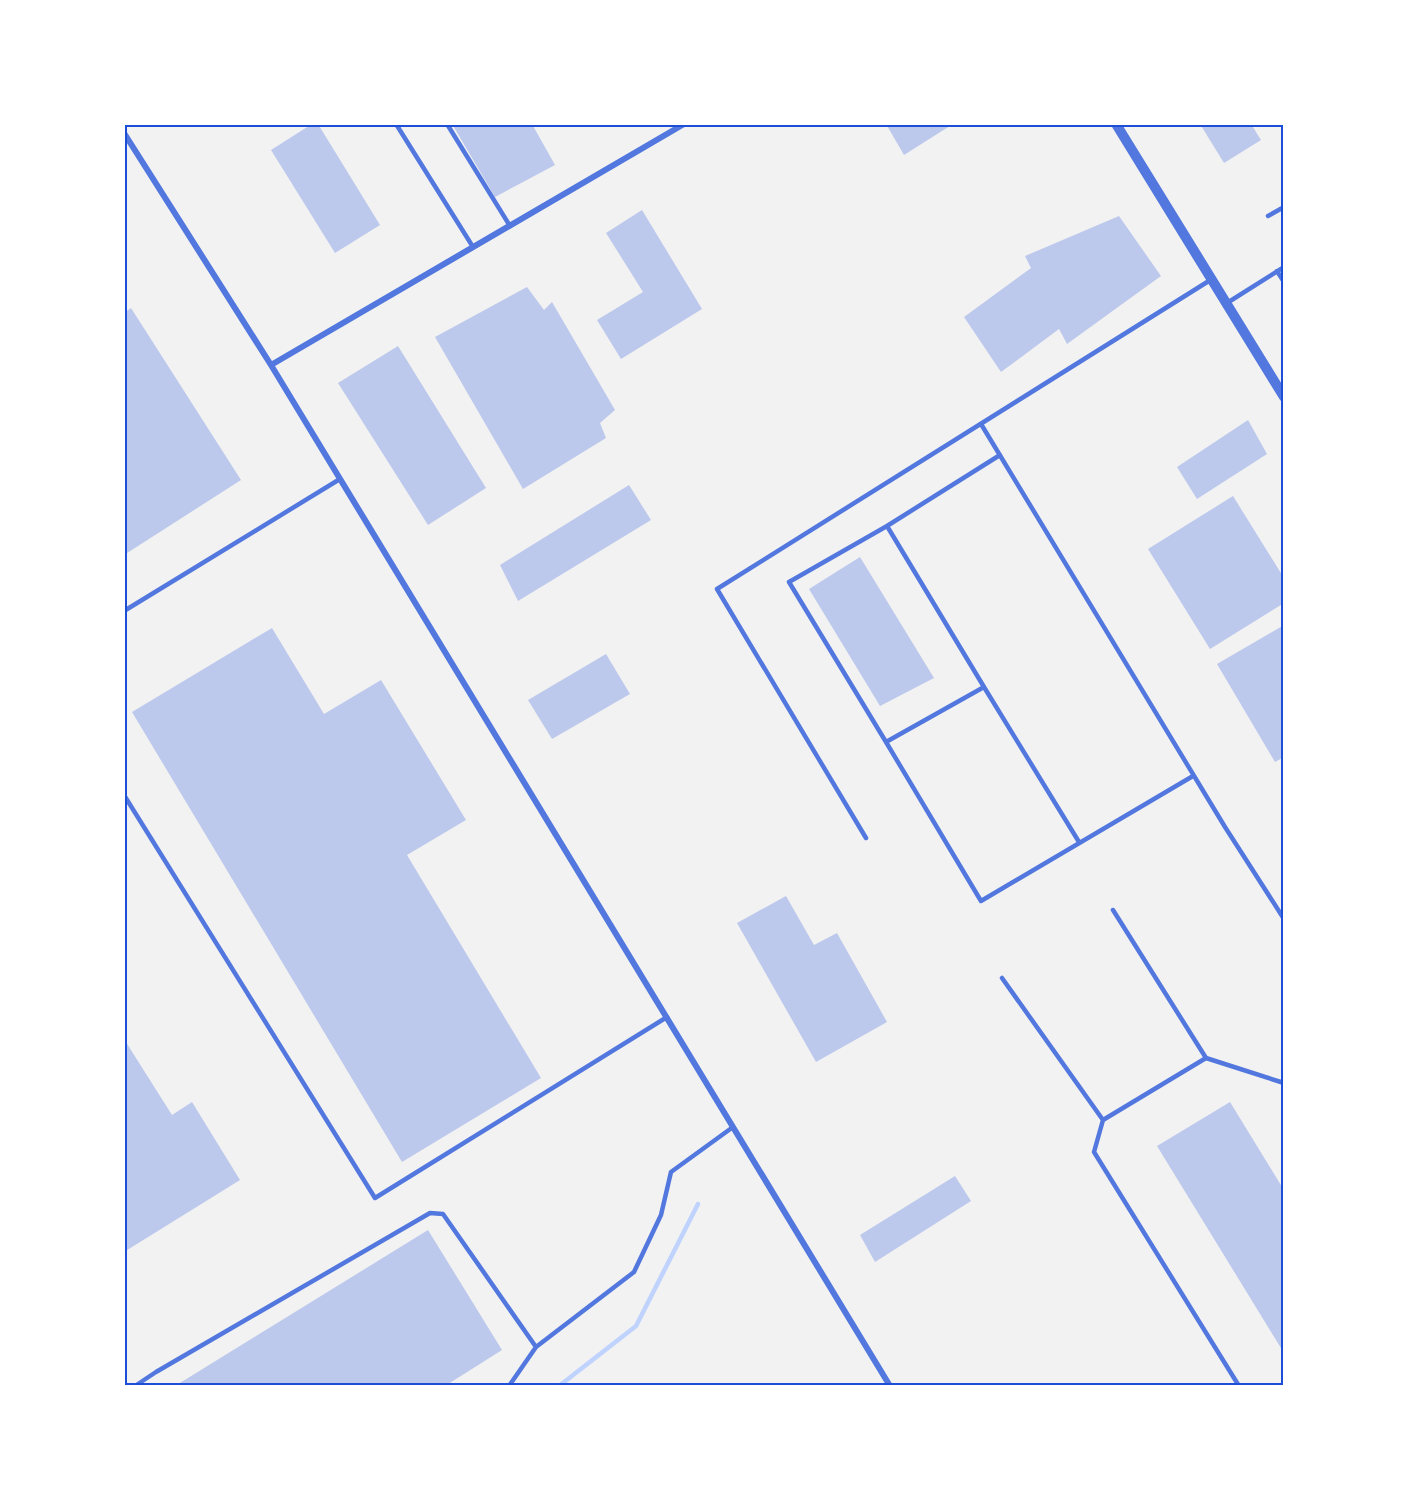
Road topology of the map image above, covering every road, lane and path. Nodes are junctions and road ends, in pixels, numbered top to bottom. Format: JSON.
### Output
{"nodes":[{"id":1,"x":396,"y":124,"type":"edge"},
{"id":2,"x":447,"y":124,"type":"edge"},
{"id":3,"x":684,"y":124,"type":"edge"},
{"id":4,"x":1116,"y":124,"type":"edge"},
{"id":5,"x":124,"y":133,"type":"edge"},
{"id":6,"x":1284,"y":207,"type":"edge"},
{"id":7,"x":1268,"y":216,"type":"dead end"},
{"id":8,"x":510,"y":226,"type":"junction"},
{"id":9,"x":473,"y":247,"type":"junction"},
{"id":10,"x":1284,"y":267,"type":"edge"},
{"id":11,"x":1277,"y":271,"type":"junction"},
{"id":12,"x":1212,"y":279,"type":"junction"},
{"id":13,"x":1284,"y":282,"type":"edge"},
{"id":14,"x":1227,"y":303,"type":"junction"},
{"id":15,"x":271,"y":365,"type":"junction"},
{"id":16,"x":1284,"y":397,"type":"edge"},
{"id":17,"x":981,"y":424,"type":"junction"},
{"id":18,"x":1000,"y":455,"type":"junction"},
{"id":19,"x":340,"y":479,"type":"junction"},
{"id":20,"x":887,"y":526,"type":"junction"},
{"id":21,"x":124,"y":611,"type":"edge"},
{"id":22,"x":984,"y":687,"type":"junction"},
{"id":23,"x":886,"y":742,"type":"junction"},
{"id":24,"x":1193,"y":776,"type":"junction"},
{"id":25,"x":124,"y":795,"type":"edge"},
{"id":26,"x":866,"y":838,"type":"dead end"},
{"id":27,"x":1079,"y":842,"type":"junction"},
{"id":28,"x":1113,"y":909,"type":"dead end"},
{"id":29,"x":1284,"y":919,"type":"edge"},
{"id":30,"x":1002,"y":978,"type":"dead end"},
{"id":31,"x":667,"y":1017,"type":"junction"},
{"id":32,"x":1206,"y":1058,"type":"junction"},
{"id":33,"x":1284,"y":1083,"type":"edge"},
{"id":34,"x":1102,"y":1120,"type":"junction"},
{"id":35,"x":733,"y":1127,"type":"junction"},
{"id":36,"x":536,"y":1347,"type":"junction"},
{"id":37,"x":135,"y":1386,"type":"edge"},
{"id":38,"x":509,"y":1386,"type":"edge"},
{"id":39,"x":890,"y":1386,"type":"edge"},
{"id":40,"x":1239,"y":1386,"type":"edge"}],
"edges":[{"from":1,"to":9,"type":"lane"},
{"from":2,"to":8,"type":"lane"},
{"from":3,"to":8,"type":"street"},
{"from":4,"to":12,"type":"street"},
{"from":5,"to":15,"type":"street"},
{"from":6,"to":7,"type":"lane"},
{"from":8,"to":9,"type":"street"},
{"from":9,"to":15,"type":"street"},
{"from":10,"to":11,"type":"lane"},
{"from":11,"to":13,"type":"lane"},
{"from":11,"to":14,"type":"lane"},
{"from":12,"to":14,"type":"street"},
{"from":12,"to":17,"type":"lane"},
{"from":14,"to":16,"type":"street"},
{"from":15,"to":19,"type":"street"},
{"from":17,"to":18,"type":"lane"},
{"from":17,"to":26,"type":"lane"},
{"from":18,"to":20,"type":"lane"},
{"from":18,"to":24,"type":"lane"},
{"from":19,"to":21,"type":"lane"},
{"from":19,"to":31,"type":"street"},
{"from":20,"to":22,"type":"lane"},
{"from":20,"to":23,"type":"lane"},
{"from":22,"to":23,"type":"lane"},
{"from":22,"to":27,"type":"lane"},
{"from":23,"to":27,"type":"lane"},
{"from":24,"to":27,"type":"lane"},
{"from":24,"to":29,"type":"lane"},
{"from":25,"to":31,"type":"lane"},
{"from":28,"to":32,"type":"lane"},
{"from":30,"to":34,"type":"lane"},
{"from":31,"to":35,"type":"street"},
{"from":32,"to":33,"type":"lane"},
{"from":32,"to":34,"type":"lane"},
{"from":34,"to":40,"type":"lane"},
{"from":35,"to":36,"type":"lane"},
{"from":35,"to":39,"type":"street"},
{"from":36,"to":37,"type":"lane"},
{"from":36,"to":38,"type":"lane"}]}
